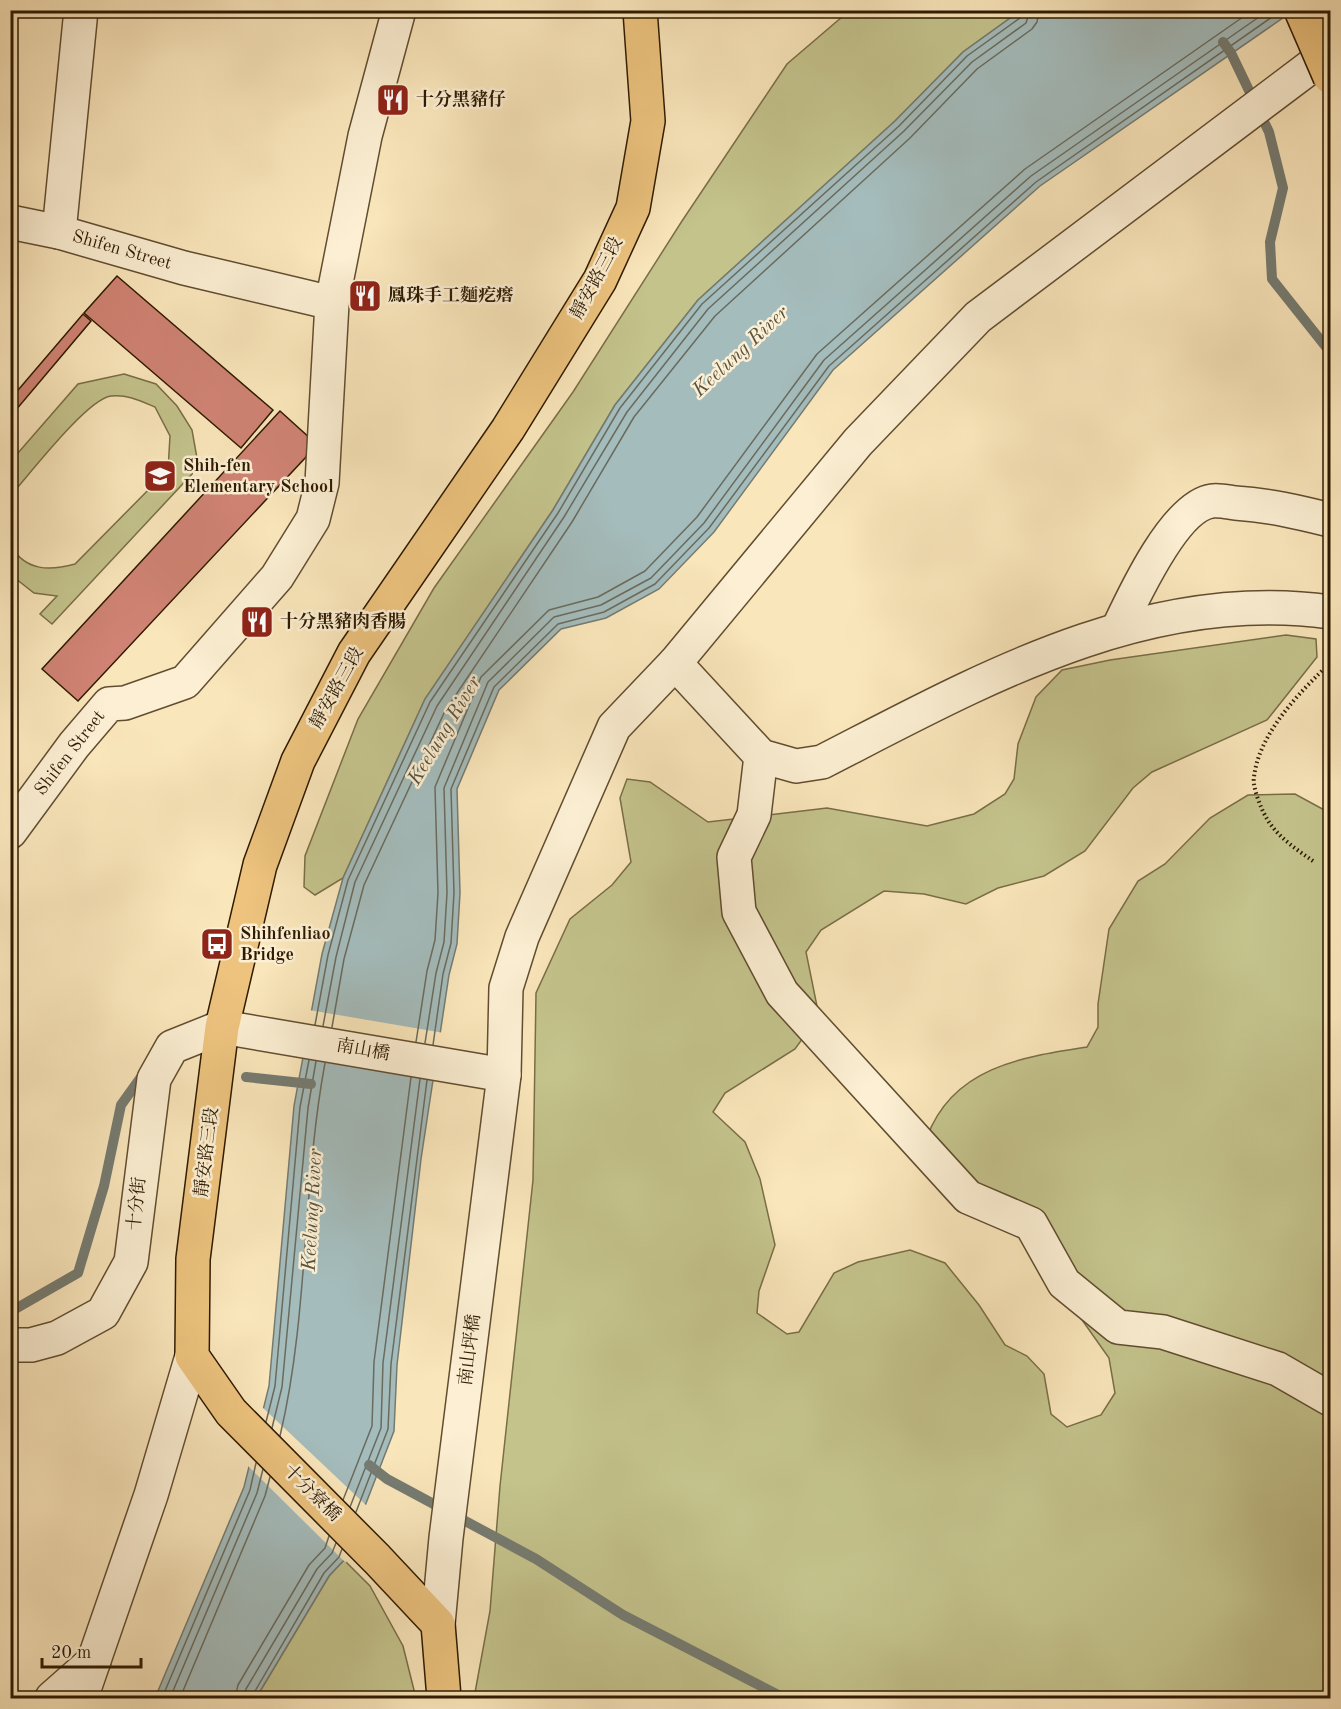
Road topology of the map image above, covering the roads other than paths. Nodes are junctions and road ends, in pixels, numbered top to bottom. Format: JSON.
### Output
{"nodes":[{"id":1,"x":81,"y":10,"type":"edge"},
{"id":2,"x":399,"y":10,"type":"edge"},
{"id":3,"x":640,"y":10,"type":"edge"},
{"id":4,"x":1301,"y":10,"type":"edge"},
{"id":5,"x":1330,"y":52,"type":"edge"},
{"id":6,"x":1330,"y":77,"type":"edge"},
{"id":7,"x":10,"y":222,"type":"edge"},
{"id":8,"x":59,"y":232,"type":"junction"},
{"id":9,"x":332,"y":303,"type":"junction"},
{"id":10,"x":1330,"y":520,"type":"edge"},
{"id":11,"x":1330,"y":612,"type":"edge"},
{"id":12,"x":1118,"y":629,"type":"junction"},
{"id":13,"x":675,"y":663,"type":"junction"},
{"id":14,"x":761,"y":756,"type":"junction"},
{"id":15,"x":10,"y":832,"type":"edge"},
{"id":16,"x":222,"y":1027,"type":"junction"},
{"id":17,"x":504,"y":1075,"type":"junction"},
{"id":18,"x":10,"y":1345,"type":"edge"},
{"id":19,"x":192,"y":1356,"type":"junction"},
{"id":20,"x":1330,"y":1399,"type":"edge"},
{"id":21,"x":438,"y":1624,"type":"junction"},
{"id":22,"x":96,"y":1660,"type":"junction"},
{"id":23,"x":52,"y":1698,"type":"edge"},
{"id":24,"x":81,"y":1698,"type":"edge"},
{"id":25,"x":444,"y":1698,"type":"edge"}],
"edges":[{"from":1,"to":8,"type":"street","name":"Shifen Street"},
{"from":2,"to":9,"type":"street","name":"Shifen Street"},
{"from":3,"to":16,"type":"main road","name":"靜安路三段"},
{"from":4,"to":6,"type":"main road","bridge":true},
{"from":5,"to":13,"type":"street","name":"南山坪橋"},
{"from":7,"to":8,"type":"street"},
{"from":8,"to":9,"type":"street","name":"Shifen Street"},
{"from":9,"to":15,"type":"street","name":"Shifen Street"},
{"from":10,"to":12,"type":"street"},
{"from":11,"to":12,"type":"street"},
{"from":12,"to":14,"type":"street"},
{"from":13,"to":14,"type":"street"},
{"from":13,"to":17,"type":"street","name":"南山坪橋"},
{"from":14,"to":20,"type":"street"},
{"from":16,"to":17,"type":"street","name":"南山橋"},
{"from":16,"to":18,"type":"street","name":"十分街"},
{"from":16,"to":19,"type":"main road","name":"靜安路三段"},
{"from":17,"to":21,"type":"street","name":"南山坪橋"},
{"from":19,"to":21,"type":"main road","name":"十分寮橋"},
{"from":19,"to":22,"type":"street"},
{"from":21,"to":25,"type":"main road"},
{"from":22,"to":23,"type":"street"},
{"from":22,"to":24,"type":"street"}]}
